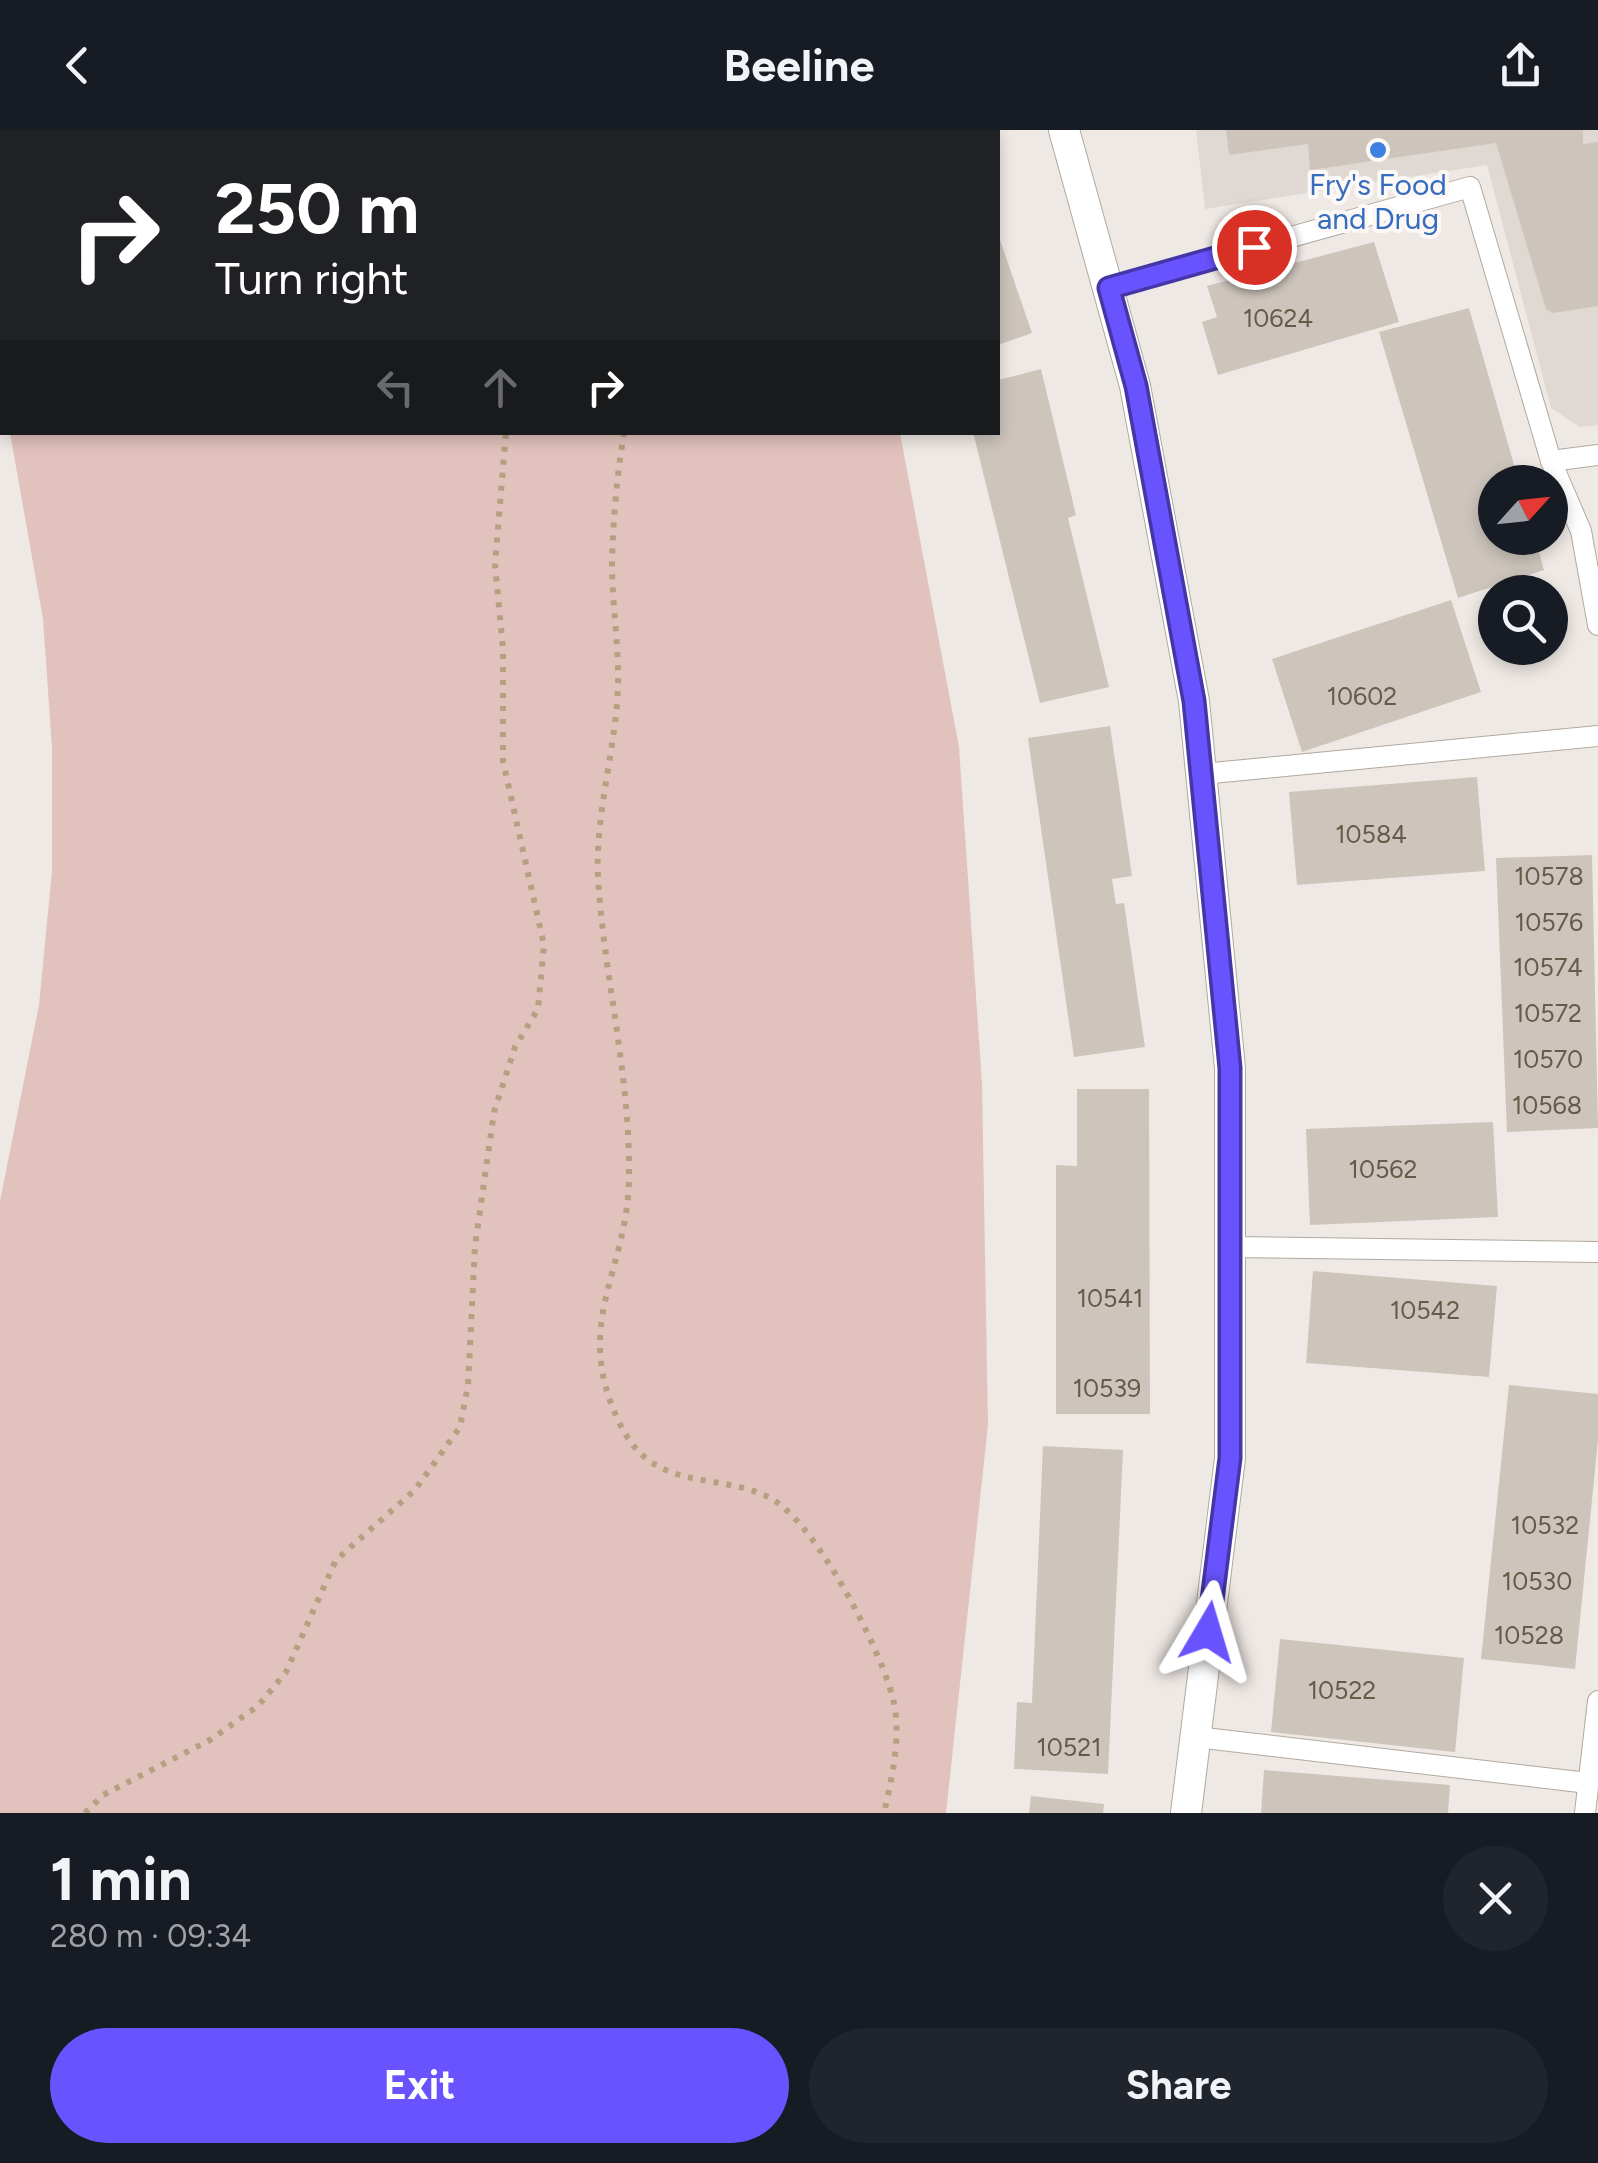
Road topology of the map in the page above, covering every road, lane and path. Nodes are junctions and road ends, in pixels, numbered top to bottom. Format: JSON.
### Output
{"nodes":[{"id":1,"x":1064,"y":130,"type":"edge"},
{"id":2,"x":1109,"y":288,"type":"junction"},
{"id":3,"x":506,"y":435,"type":"edge"},
{"id":4,"x":624,"y":435,"type":"edge"},
{"id":5,"x":1598,"y":455,"type":"edge"},
{"id":6,"x":1552,"y":461,"type":"junction"},
{"id":7,"x":1598,"y":624,"type":"edge"},
{"id":8,"x":1598,"y":736,"type":"edge"},
{"id":9,"x":1202,"y":774,"type":"junction"},
{"id":10,"x":1230,"y":1247,"type":"junction"},
{"id":11,"x":1598,"y":1252,"type":"edge"},
{"id":12,"x":1598,"y":1701,"type":"edge"},
{"id":13,"x":1596,"y":1726,"type":"edge"},
{"id":14,"x":1196,"y":1737,"type":"junction"},
{"id":15,"x":1588,"y":1783,"type":"junction"},
{"id":16,"x":85,"y":1813,"type":"edge"},
{"id":17,"x":884,"y":1813,"type":"edge"},
{"id":18,"x":1186,"y":1813,"type":"edge"},
{"id":19,"x":1585,"y":1813,"type":"edge"}],
"edges":[{"from":1,"to":2,"type":"street"},
{"from":2,"to":6,"type":"lane"},
{"from":2,"to":9,"type":"street"},
{"from":3,"to":16,"type":"path"},
{"from":4,"to":17,"type":"path"},
{"from":5,"to":6,"type":"lane"},
{"from":6,"to":7,"type":"lane"},
{"from":8,"to":9,"type":"lane"},
{"from":9,"to":10,"type":"street"},
{"from":10,"to":11,"type":"lane"},
{"from":10,"to":14,"type":"street"},
{"from":12,"to":13,"type":"lane"},
{"from":13,"to":15,"type":"lane"},
{"from":14,"to":15,"type":"lane"},
{"from":14,"to":18,"type":"street"},
{"from":15,"to":19,"type":"lane"}]}
